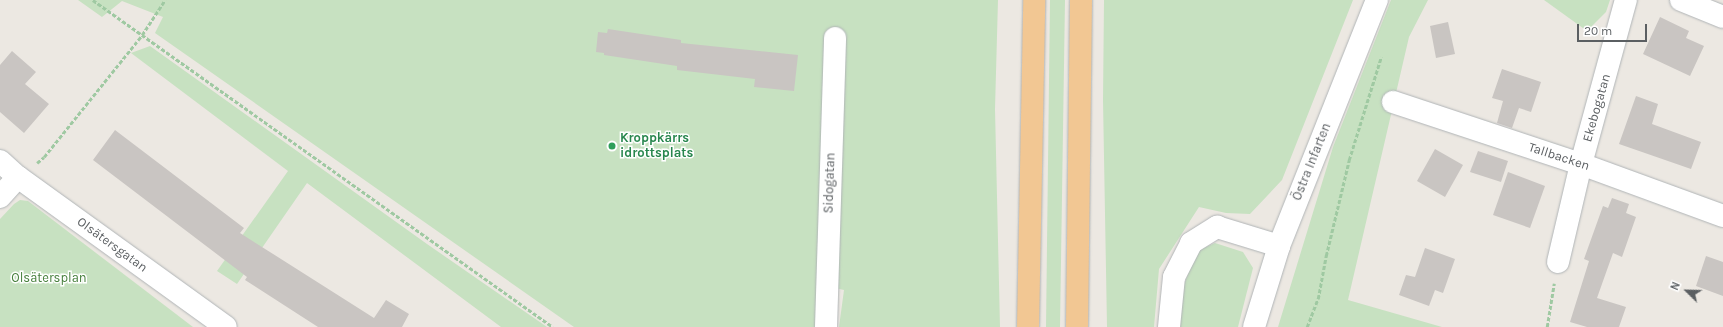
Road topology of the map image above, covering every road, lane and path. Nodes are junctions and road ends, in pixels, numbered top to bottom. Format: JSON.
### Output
{"nodes":[{"id":1,"x":93,"y":0,"type":"edge"},
{"id":2,"x":165,"y":0,"type":"edge"},
{"id":3,"x":1034,"y":0,"type":"edge"},
{"id":4,"x":1081,"y":0,"type":"edge"},
{"id":5,"x":1377,"y":0,"type":"edge"},
{"id":6,"x":1626,"y":0,"type":"edge"},
{"id":7,"x":1681,"y":0,"type":"edge"},
{"id":8,"x":1723,"y":17,"type":"edge"},
{"id":9,"x":142,"y":35,"type":"junction"},
{"id":10,"x":835,"y":38,"type":"dead end"},
{"id":11,"x":1383,"y":49,"type":"dead end"},
{"id":12,"x":1393,"y":102,"type":"dead end"},
{"id":13,"x":0,"y":161,"type":"edge"},
{"id":14,"x":1581,"y":164,"type":"junction"},
{"id":15,"x":18,"y":177,"type":"junction"},
{"id":16,"x":0,"y":197,"type":"edge"},
{"id":17,"x":1723,"y":216,"type":"edge"},
{"id":18,"x":1278,"y":246,"type":"junction"},
{"id":19,"x":1558,"y":262,"type":"joint"},
{"id":20,"x":226,"y":327,"type":"edge"},
{"id":21,"x":553,"y":327,"type":"edge"},
{"id":22,"x":826,"y":327,"type":"edge"},
{"id":23,"x":1028,"y":327,"type":"edge"},
{"id":24,"x":1077,"y":327,"type":"edge"},
{"id":25,"x":1169,"y":327,"type":"edge"},
{"id":26,"x":1254,"y":327,"type":"edge"},
{"id":27,"x":1307,"y":327,"type":"edge"},
{"id":28,"x":1548,"y":327,"type":"edge"}],
"edges":[{"from":1,"to":9,"type":"path"},
{"from":2,"to":9,"type":"path"},
{"from":3,"to":23,"type":"highway"},
{"from":4,"to":24,"type":"highway"},
{"from":5,"to":18,"type":"street","name":"Östra Infarten"},
{"from":6,"to":14,"type":"street","name":"Ekebogatan"},
{"from":7,"to":8,"type":"street"},
{"from":9,"to":15,"type":"path"},
{"from":9,"to":21,"type":"path"},
{"from":10,"to":22,"type":"street","name":"Sidogatan"},
{"from":11,"to":27,"type":"path"},
{"from":12,"to":14,"type":"street","name":"Tallbacken"},
{"from":13,"to":15,"type":"street","name":"Olsätersgatan"},
{"from":14,"to":17,"type":"street","name":"Tallbacken"},
{"from":14,"to":19,"type":"street","name":"Ekebogatan"},
{"from":15,"to":16,"type":"street"},
{"from":15,"to":20,"type":"street","name":"Olsätersgatan"},
{"from":18,"to":25,"type":"street"},
{"from":18,"to":26,"type":"street","name":"Östra Infarten"},
{"from":19,"to":28,"type":"path"}]}
